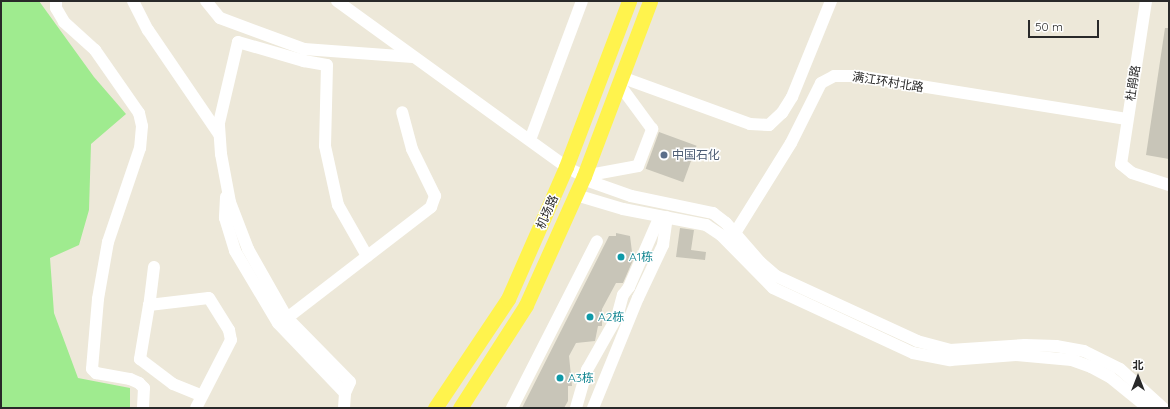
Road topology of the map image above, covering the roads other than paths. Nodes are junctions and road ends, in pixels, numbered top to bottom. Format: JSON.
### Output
{"nodes":[{"id":1,"x":56,"y":1,"type":"edge"},
{"id":2,"x":133,"y":1,"type":"edge"},
{"id":3,"x":206,"y":1,"type":"edge"},
{"id":4,"x":337,"y":1,"type":"edge"},
{"id":5,"x":582,"y":1,"type":"edge"},
{"id":6,"x":629,"y":1,"type":"edge"},
{"id":7,"x":650,"y":1,"type":"edge"},
{"id":8,"x":831,"y":1,"type":"edge"},
{"id":9,"x":1146,"y":1,"type":"edge"},
{"id":10,"x":414,"y":57,"type":"junction"},
{"id":11,"x":620,"y":81,"type":"junction"},
{"id":12,"x":402,"y":112,"type":"dead end"},
{"id":13,"x":1127,"y":119,"type":"junction"},
{"id":14,"x":219,"y":134,"type":"junction"},
{"id":15,"x":530,"y":140,"type":"junction"},
{"id":16,"x":566,"y":167,"type":"junction"},
{"id":17,"x":584,"y":178,"type":"junction"},
{"id":18,"x":1169,"y":185,"type":"edge"},
{"id":19,"x":227,"y":186,"type":"junction"},
{"id":20,"x":576,"y":195,"type":"junction"},
{"id":21,"x":664,"y":216,"type":"junction"},
{"id":22,"x":736,"y":233,"type":"junction"},
{"id":23,"x":598,"y":241,"type":"dead end"},
{"id":24,"x":367,"y":256,"type":"junction"},
{"id":25,"x":154,"y":267,"type":"dead end"},
{"id":26,"x":149,"y":304,"type":"junction"},
{"id":27,"x":287,"y":318,"type":"junction"},
{"id":28,"x":345,"y":393,"type":"junction"},
{"id":29,"x":202,"y":396,"type":"junction"},
{"id":30,"x":143,"y":408,"type":"edge"},
{"id":31,"x":196,"y":408,"type":"edge"},
{"id":32,"x":344,"y":408,"type":"edge"},
{"id":33,"x":435,"y":408,"type":"edge"},
{"id":34,"x":460,"y":408,"type":"edge"},
{"id":35,"x":512,"y":408,"type":"edge"},
{"id":36,"x":576,"y":408,"type":"edge"},
{"id":37,"x":592,"y":408,"type":"edge"},
{"id":38,"x":1148,"y":408,"type":"edge"},
{"id":39,"x":1163,"y":408,"type":"edge"}],
"edges":[{"from":1,"to":30,"type":"street"},
{"from":2,"to":14,"type":"street"},
{"from":3,"to":10,"type":"street"},
{"from":4,"to":10,"type":"street"},
{"from":5,"to":15,"type":"street"},
{"from":6,"to":16,"type":"main road","name":"机场路"},
{"from":7,"to":11,"type":"main road","name":"机场路"},
{"from":8,"to":11,"type":"street"},
{"from":9,"to":13,"type":"street","name":"杜鹃路"},
{"from":10,"to":15,"type":"street"},
{"from":11,"to":17,"type":"main road","name":"机场路"},
{"from":11,"to":17,"type":"street"},
{"from":12,"to":24,"type":"street"},
{"from":13,"to":18,"type":"street","name":"杜鹃路"},
{"from":13,"to":22,"type":"street","name":"满江环村北路"},
{"from":14,"to":19,"type":"street"},
{"from":14,"to":24,"type":"street"},
{"from":15,"to":16,"type":"street"},
{"from":16,"to":17,"type":"street"},
{"from":16,"to":33,"type":"main road","name":"机场路"},
{"from":17,"to":20,"type":"main road","name":"机场路"},
{"from":17,"to":22,"type":"street"},
{"from":19,"to":27,"type":"street"},
{"from":19,"to":28,"type":"street"},
{"from":20,"to":21,"type":"street"},
{"from":20,"to":34,"type":"main road","name":"机场路"},
{"from":21,"to":36,"type":"street"},
{"from":21,"to":37,"type":"street"},
{"from":21,"to":38,"type":"street"},
{"from":22,"to":39,"type":"street"},
{"from":23,"to":35,"type":"street"},
{"from":24,"to":27,"type":"street"},
{"from":25,"to":26,"type":"street"},
{"from":26,"to":29,"type":"street"},
{"from":26,"to":29,"type":"street"},
{"from":27,"to":28,"type":"street"},
{"from":28,"to":32,"type":"street"},
{"from":29,"to":31,"type":"street"}]}
